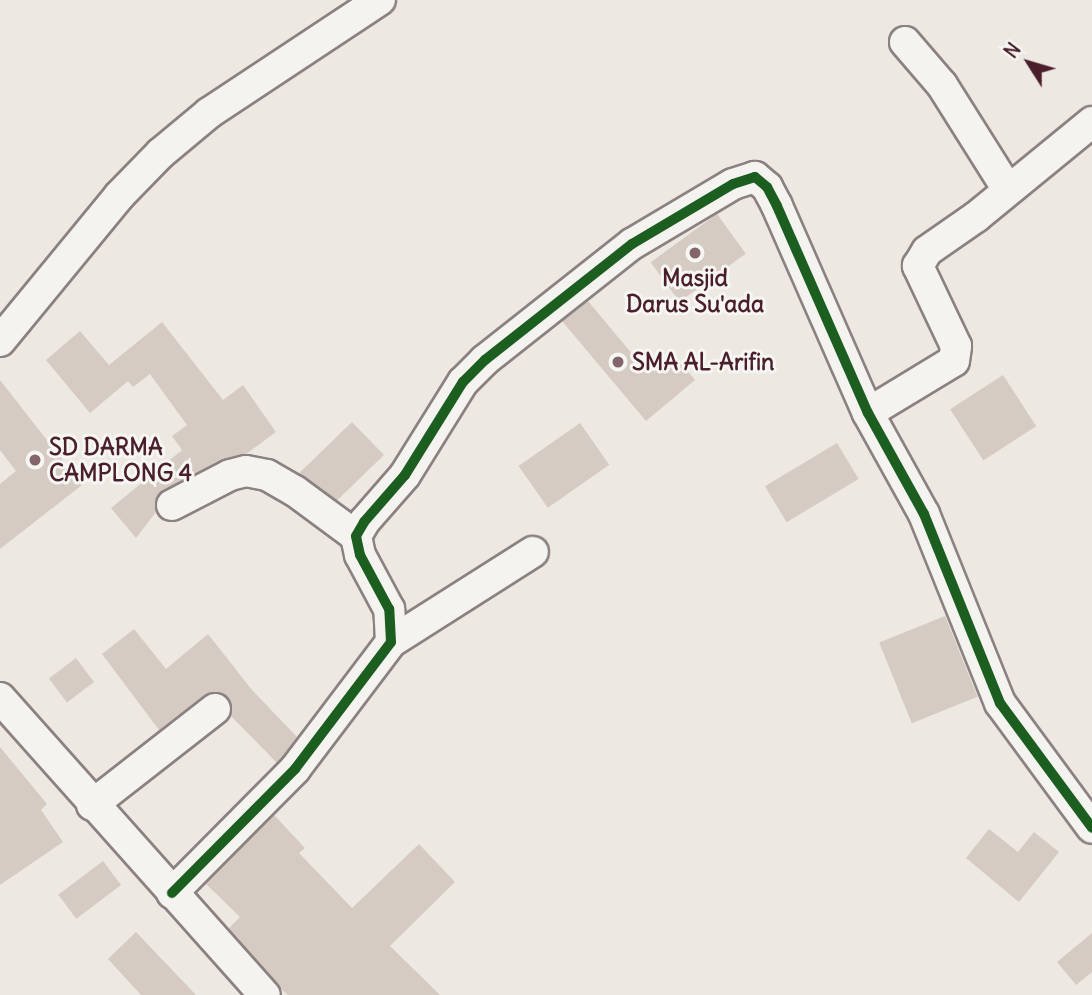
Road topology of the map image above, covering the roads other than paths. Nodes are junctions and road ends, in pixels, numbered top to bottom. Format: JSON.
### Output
{"nodes":[{"id":1,"x":380,"y":0,"type":"edge"},
{"id":2,"x":905,"y":42,"type":"dead end"},
{"id":3,"x":1092,"y":122,"type":"edge"},
{"id":4,"x":1008,"y":190,"type":"junction"},
{"id":5,"x":0,"y":341,"type":"edge"},
{"id":6,"x":868,"y":413,"type":"junction"},
{"id":7,"x":172,"y":505,"type":"dead end"},
{"id":8,"x":355,"y":536,"type":"junction"},
{"id":9,"x":533,"y":552,"type":"dead end"},
{"id":10,"x":391,"y":642,"type":"junction"},
{"id":11,"x":0,"y":698,"type":"edge"},
{"id":12,"x":215,"y":709,"type":"dead end"},
{"id":13,"x":92,"y":805,"type":"junction"},
{"id":14,"x":1092,"y":828,"type":"edge"},
{"id":15,"x":172,"y":893,"type":"junction"},
{"id":16,"x":265,"y":995,"type":"edge"}],
"edges":[{"from":1,"to":5,"type":"street"},
{"from":2,"to":4,"type":"street"},
{"from":3,"to":4,"type":"street"},
{"from":4,"to":6,"type":"street"},
{"from":6,"to":8,"type":"street"},
{"from":6,"to":14,"type":"street"},
{"from":7,"to":8,"type":"street"},
{"from":8,"to":10,"type":"street"},
{"from":9,"to":10,"type":"street"},
{"from":10,"to":15,"type":"street"},
{"from":11,"to":13,"type":"street"},
{"from":12,"to":13,"type":"street"},
{"from":13,"to":15,"type":"street"},
{"from":15,"to":16,"type":"street"}]}
